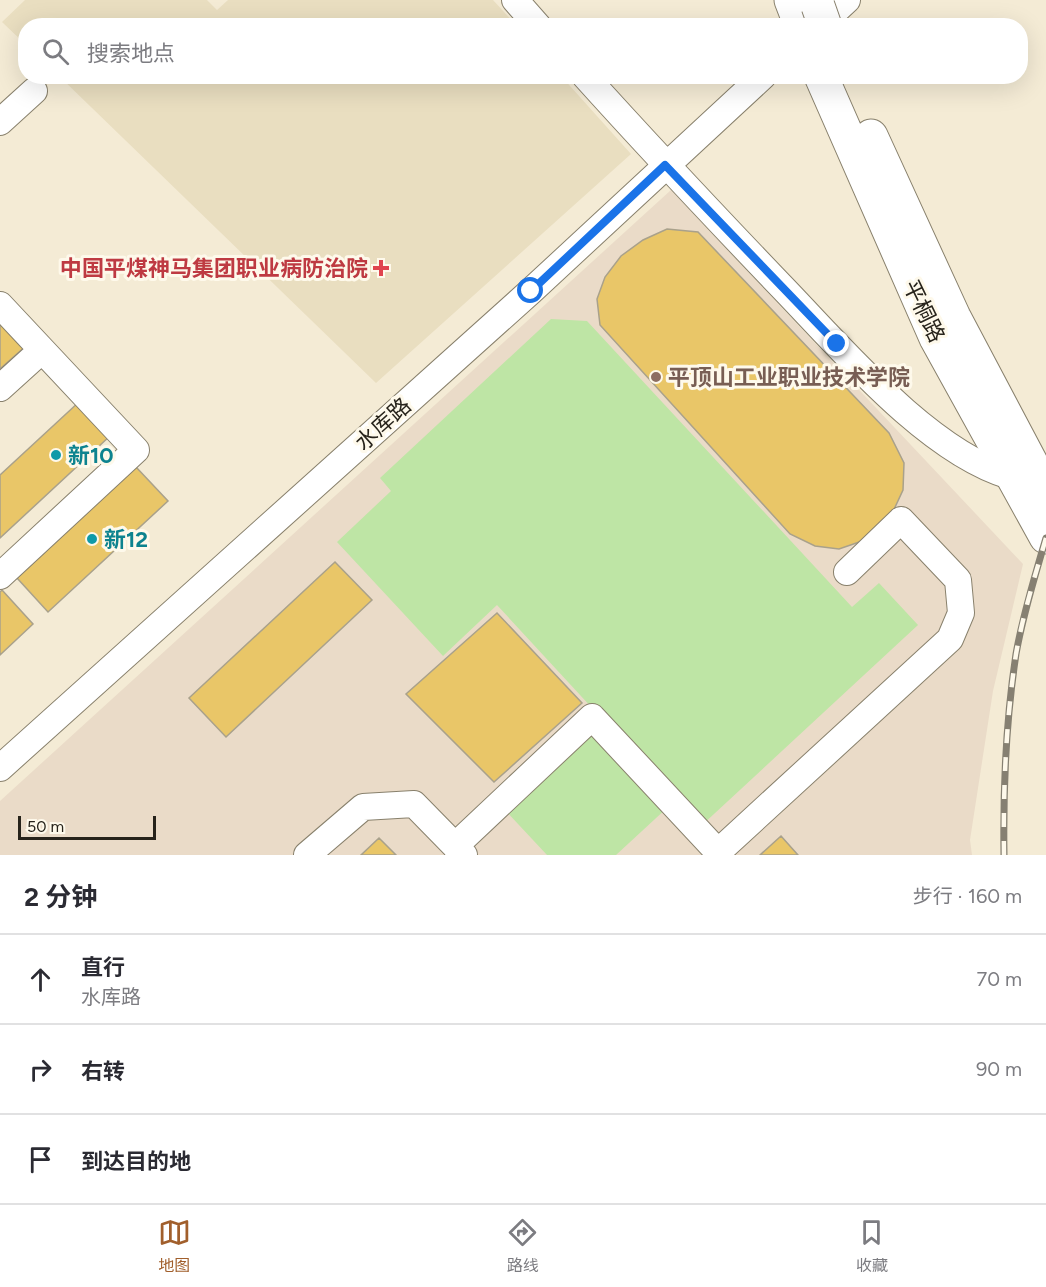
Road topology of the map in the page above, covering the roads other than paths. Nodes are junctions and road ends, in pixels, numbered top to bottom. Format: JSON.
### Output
{"nodes":[{"id":1,"x":515,"y":0,"type":"edge"},
{"id":2,"x":531,"y":18,"type":"edge"},
{"id":3,"x":592,"y":84,"type":"edge"},
{"id":4,"x":754,"y":84,"type":"edge"},
{"id":5,"x":824,"y":84,"type":"edge"},
{"id":6,"x":850,"y":84,"type":"edge"},
{"id":7,"x":34,"y":91,"type":"dead end"},
{"id":8,"x":0,"y":122,"type":"edge"},
{"id":9,"x":665,"y":165,"type":"junction"},
{"id":10,"x":0,"y":305,"type":"edge"},
{"id":11,"x":42,"y":350,"type":"junction"},
{"id":12,"x":0,"y":388,"type":"edge"},
{"id":13,"x":1027,"y":480,"type":"edge"},
{"id":14,"x":1046,"y":537,"type":"edge"},
{"id":15,"x":847,"y":572,"type":"dead end"},
{"id":16,"x":0,"y":576,"type":"edge"},
{"id":17,"x":0,"y":768,"type":"edge"},
{"id":18,"x":459,"y":850,"type":"edge"},
{"id":19,"x":716,"y":854,"type":"edge"},
{"id":20,"x":307,"y":855,"type":"edge"}],
"edges":[{"from":1,"to":2,"type":"street"},
{"from":3,"to":9,"type":"street"},
{"from":4,"to":9,"type":"street","name":"水库路"},
{"from":5,"to":13,"type":"main road","name":"平桐路"},
{"from":6,"to":13,"type":"main road","name":"平桐路"},
{"from":7,"to":8,"type":"street"},
{"from":9,"to":13,"type":"street"},
{"from":9,"to":17,"type":"street","name":"水库路"},
{"from":10,"to":11,"type":"street"},
{"from":11,"to":12,"type":"street"},
{"from":11,"to":16,"type":"street"},
{"from":13,"to":14,"type":"main road","name":"平桐路"},
{"from":15,"to":19,"type":"street"},
{"from":18,"to":19,"type":"street"},
{"from":18,"to":20,"type":"street"}]}
